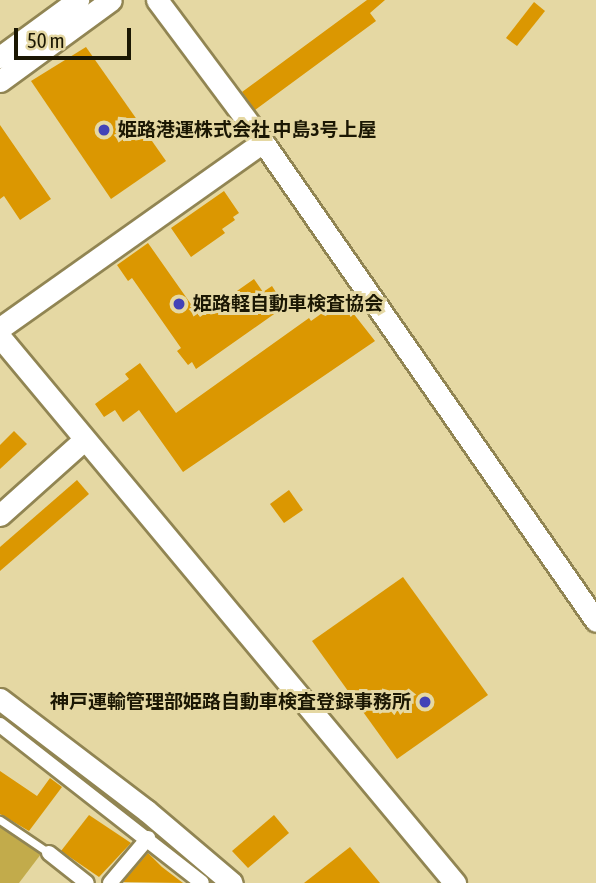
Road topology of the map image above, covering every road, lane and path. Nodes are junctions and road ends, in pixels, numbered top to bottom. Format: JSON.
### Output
{"nodes":[{"id":1,"x":78,"y":0,"type":"edge"},
{"id":2,"x":111,"y":0,"type":"edge"},
{"id":3,"x":157,"y":0,"type":"edge"},
{"id":4,"x":0,"y":57,"type":"edge"},
{"id":5,"x":0,"y":81,"type":"edge"},
{"id":6,"x":263,"y":142,"type":"junction"},
{"id":7,"x":0,"y":328,"type":"edge"},
{"id":8,"x":0,"y":337,"type":"edge"},
{"id":9,"x":84,"y":440,"type":"junction"},
{"id":10,"x":0,"y":515,"type":"edge"},
{"id":11,"x":596,"y":621,"type":"edge"},
{"id":12,"x":0,"y":699,"type":"edge"},
{"id":13,"x":0,"y":725,"type":"edge"},
{"id":14,"x":0,"y":820,"type":"edge"},
{"id":15,"x":148,"y":838,"type":"junction"},
{"id":16,"x":49,"y":853,"type":"joint"},
{"id":17,"x":86,"y":883,"type":"edge"},
{"id":18,"x":110,"y":883,"type":"edge"},
{"id":19,"x":202,"y":883,"type":"edge"},
{"id":20,"x":232,"y":883,"type":"edge"},
{"id":21,"x":456,"y":883,"type":"edge"}],
"edges":[{"from":1,"to":4,"type":"street"},
{"from":2,"to":5,"type":"street"},
{"from":3,"to":6,"type":"street"},
{"from":6,"to":7,"type":"street"},
{"from":6,"to":11,"type":"street"},
{"from":8,"to":9,"type":"street"},
{"from":9,"to":10,"type":"street"},
{"from":9,"to":21,"type":"street"},
{"from":12,"to":20,"type":"street"},
{"from":13,"to":15,"type":"street"},
{"from":14,"to":16,"type":"lane"},
{"from":15,"to":18,"type":"street"},
{"from":15,"to":19,"type":"street"},
{"from":16,"to":17,"type":"street"}]}
